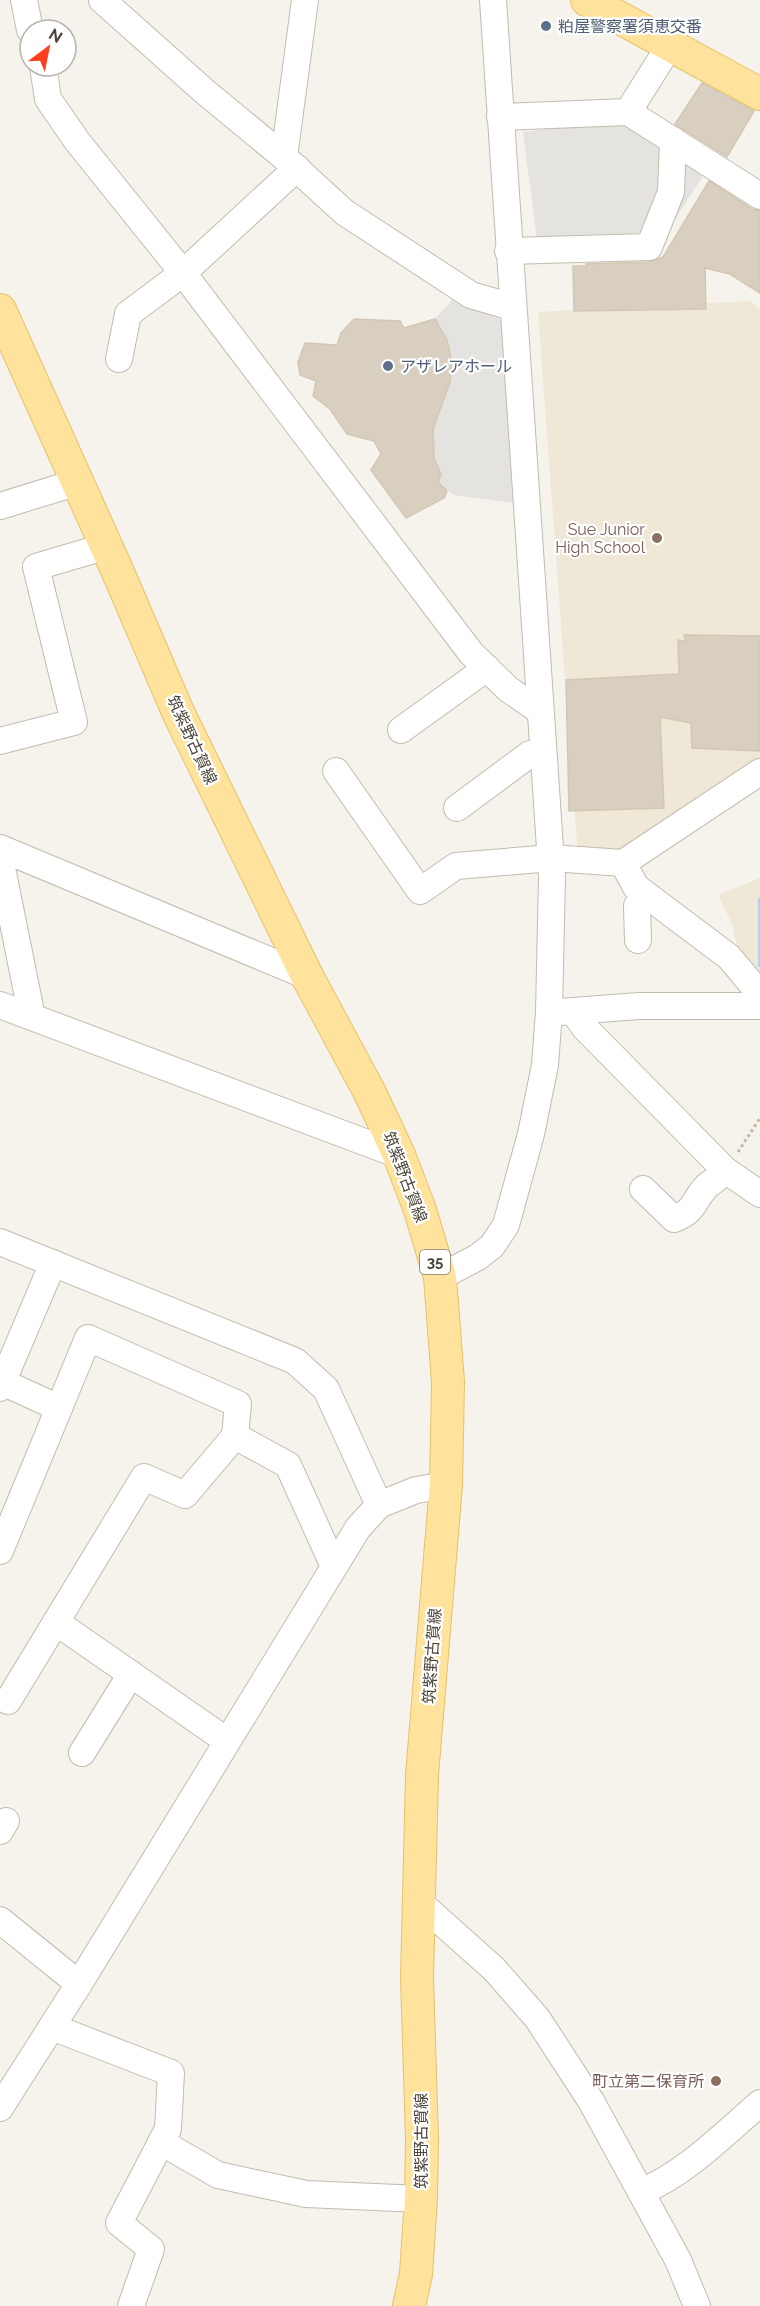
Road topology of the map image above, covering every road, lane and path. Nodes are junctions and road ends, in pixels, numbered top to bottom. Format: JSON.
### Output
{"nodes":[{"id":1,"x":24,"y":0,"type":"edge"},
{"id":2,"x":102,"y":0,"type":"edge"},
{"id":3,"x":305,"y":0,"type":"edge"},
{"id":4,"x":493,"y":0,"type":"edge"},
{"id":5,"x":587,"y":0,"type":"edge"},
{"id":6,"x":28,"y":18,"type":"edge"},
{"id":7,"x":670,"y":45,"type":"junction"},
{"id":8,"x":45,"y":78,"type":"edge"},
{"id":9,"x":760,"y":94,"type":"edge"},
{"id":10,"x":628,"y":112,"type":"junction"},
{"id":11,"x":500,"y":117,"type":"junction"},
{"id":12,"x":673,"y":140,"type":"junction"},
{"id":13,"x":290,"y":163,"type":"junction"},
{"id":14,"x":760,"y":196,"type":"edge"},
{"id":15,"x":508,"y":251,"type":"junction"},
{"id":16,"x":183,"y":273,"type":"junction"},
{"id":17,"x":512,"y":307,"type":"junction"},
{"id":18,"x":0,"y":310,"type":"edge"},
{"id":19,"x":119,"y":359,"type":"dead end"},
{"id":20,"x":78,"y":482,"type":"junction"},
{"id":21,"x":0,"y":506,"type":"edge"},
{"id":22,"x":107,"y":546,"type":"junction"},
{"id":23,"x":487,"y":668,"type":"junction"},
{"id":24,"x":540,"y":711,"type":"junction"},
{"id":25,"x":401,"y":730,"type":"dead end"},
{"id":26,"x":0,"y":741,"type":"edge"},
{"id":27,"x":543,"y":752,"type":"junction"},
{"id":28,"x":336,"y":771,"type":"dead end"},
{"id":29,"x":760,"y":772,"type":"edge"},
{"id":30,"x":457,"y":808,"type":"dead end"},
{"id":31,"x":0,"y":848,"type":"edge"},
{"id":32,"x":0,"y":858,"type":"edge"},
{"id":33,"x":551,"y":858,"type":"junction"},
{"id":34,"x":623,"y":863,"type":"junction"},
{"id":35,"x":645,"y":895,"type":"junction"},
{"id":36,"x":638,"y":940,"type":"dead end"},
{"id":37,"x":307,"y":976,"type":"junction"},
{"id":38,"x":760,"y":994,"type":"edge"},
{"id":39,"x":0,"y":1005,"type":"edge"},
{"id":40,"x":760,"y":1006,"type":"edge"},
{"id":41,"x":562,"y":1012,"type":"junction"},
{"id":42,"x":32,"y":1017,"type":"junction"},
{"id":43,"x":760,"y":1118,"type":"edge"},
{"id":44,"x":399,"y":1155,"type":"junction"},
{"id":45,"x":725,"y":1170,"type":"junction"},
{"id":46,"x":643,"y":1189,"type":"dead end"},
{"id":47,"x":760,"y":1194,"type":"edge"},
{"id":48,"x":0,"y":1242,"type":"edge"},
{"id":49,"x":53,"y":1263,"type":"junction"},
{"id":50,"x":440,"y":1277,"type":"junction"},
{"id":51,"x":1,"y":1384,"type":"edge"},
{"id":52,"x":59,"y":1408,"type":"junction"},
{"id":53,"x":235,"y":1436,"type":"junction"},
{"id":54,"x":446,"y":1485,"type":"junction"},
{"id":55,"x":379,"y":1505,"type":"junction"},
{"id":56,"x":0,"y":1551,"type":"edge"},
{"id":57,"x":331,"y":1560,"type":"dead end"},
{"id":58,"x":56,"y":1622,"type":"junction"},
{"id":59,"x":131,"y":1674,"type":"junction"},
{"id":60,"x":3,"y":1704,"type":"edge"},
{"id":61,"x":227,"y":1741,"type":"junction"},
{"id":62,"x":82,"y":1753,"type":"dead end"},
{"id":63,"x":419,"y":1902,"type":"junction"},
{"id":64,"x":0,"y":1920,"type":"edge"},
{"id":65,"x":79,"y":1984,"type":"junction"},
{"id":66,"x":52,"y":2027,"type":"junction"},
{"id":67,"x":760,"y":2103,"type":"edge"},
{"id":68,"x":0,"y":2108,"type":"edge"},
{"id":69,"x":161,"y":2142,"type":"junction"},
{"id":70,"x":640,"y":2192,"type":"junction"},
{"id":71,"x":421,"y":2199,"type":"junction"},
{"id":72,"x":131,"y":2306,"type":"edge"},
{"id":73,"x":409,"y":2306,"type":"edge"},
{"id":74,"x":697,"y":2306,"type":"edge"}],
"edges":[{"from":1,"to":6,"type":"street"},
{"from":2,"to":13,"type":"street"},
{"from":3,"to":13,"type":"street"},
{"from":4,"to":11,"type":"street"},
{"from":5,"to":7,"type":"main road"},
{"from":7,"to":9,"type":"main road"},
{"from":7,"to":10,"type":"street"},
{"from":8,"to":16,"type":"street"},
{"from":10,"to":11,"type":"street"},
{"from":10,"to":12,"type":"street"},
{"from":11,"to":15,"type":"street"},
{"from":12,"to":14,"type":"street"},
{"from":12,"to":15,"type":"street"},
{"from":13,"to":16,"type":"street"},
{"from":13,"to":17,"type":"street"},
{"from":15,"to":17,"type":"street"},
{"from":16,"to":19,"type":"street"},
{"from":16,"to":23,"type":"street"},
{"from":17,"to":24,"type":"street"},
{"from":18,"to":20,"type":"main road","name":"筑紫野古賀線","number":"35"},
{"from":20,"to":21,"type":"street"},
{"from":20,"to":22,"type":"main road","name":"筑紫野古賀線","number":"35"},
{"from":22,"to":26,"type":"street"},
{"from":22,"to":37,"type":"main road","name":"筑紫野古賀線","number":"35"},
{"from":23,"to":24,"type":"street"},
{"from":23,"to":25,"type":"street"},
{"from":24,"to":27,"type":"street"},
{"from":27,"to":30,"type":"street"},
{"from":27,"to":33,"type":"street"},
{"from":28,"to":33,"type":"street"},
{"from":29,"to":34,"type":"street"},
{"from":31,"to":37,"type":"street"},
{"from":32,"to":42,"type":"street"},
{"from":33,"to":34,"type":"street"},
{"from":33,"to":41,"type":"street"},
{"from":34,"to":35,"type":"street"},
{"from":35,"to":36,"type":"street"},
{"from":35,"to":38,"type":"street"},
{"from":37,"to":44,"type":"main road","name":"筑紫野古賀線","number":"35"},
{"from":39,"to":42,"type":"street"},
{"from":40,"to":41,"type":"street"},
{"from":41,"to":45,"type":"street"},
{"from":41,"to":50,"type":"street"},
{"from":42,"to":44,"type":"street"},
{"from":43,"to":45,"type":"path"},
{"from":44,"to":50,"type":"main road","name":"筑紫野古賀線","number":"35"},
{"from":45,"to":46,"type":"street"},
{"from":45,"to":47,"type":"street"},
{"from":48,"to":49,"type":"street"},
{"from":49,"to":51,"type":"street"},
{"from":49,"to":55,"type":"street"},
{"from":50,"to":54,"type":"main road","name":"筑紫野古賀線","number":"35"},
{"from":51,"to":52,"type":"street"},
{"from":52,"to":53,"type":"street"},
{"from":52,"to":56,"type":"street"},
{"from":53,"to":57,"type":"street"},
{"from":53,"to":58,"type":"street"},
{"from":54,"to":55,"type":"street"},
{"from":54,"to":63,"type":"main road","name":"筑紫野古賀線","number":"35"},
{"from":55,"to":61,"type":"street"},
{"from":58,"to":59,"type":"street"},
{"from":58,"to":60,"type":"street"},
{"from":59,"to":61,"type":"street"},
{"from":59,"to":62,"type":"street"},
{"from":61,"to":65,"type":"street"},
{"from":63,"to":70,"type":"street"},
{"from":63,"to":71,"type":"main road","name":"筑紫野古賀線","number":"35"},
{"from":64,"to":65,"type":"street"},
{"from":65,"to":66,"type":"street"},
{"from":66,"to":68,"type":"street"},
{"from":66,"to":69,"type":"street"},
{"from":67,"to":70,"type":"street"},
{"from":69,"to":71,"type":"street"},
{"from":69,"to":72,"type":"street"},
{"from":70,"to":74,"type":"street"},
{"from":71,"to":73,"type":"main road","name":"筑紫野古賀線","number":"35"}]}
